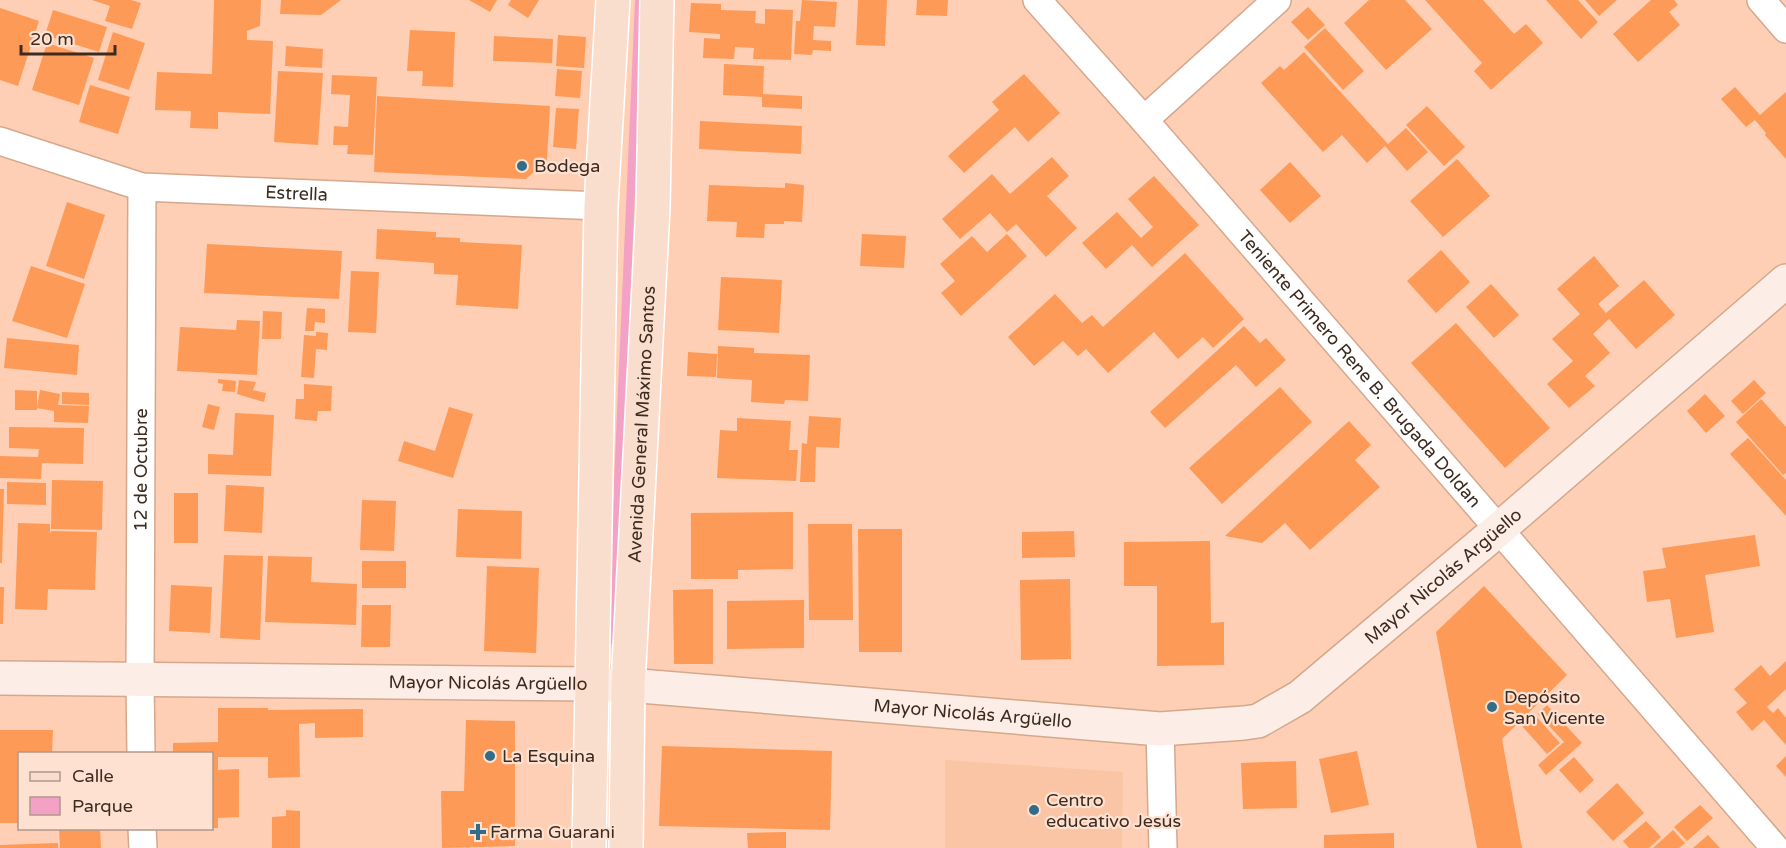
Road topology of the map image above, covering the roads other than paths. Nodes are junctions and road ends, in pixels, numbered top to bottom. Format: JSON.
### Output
{"nodes":[{"id":1,"x":613,"y":0,"type":"edge"},
{"id":2,"x":657,"y":0,"type":"edge"},
{"id":3,"x":1037,"y":0,"type":"edge"},
{"id":4,"x":1277,"y":0,"type":"edge"},
{"id":5,"x":1761,"y":0,"type":"edge"},
{"id":6,"x":1786,"y":29,"type":"edge"},
{"id":7,"x":1144,"y":120,"type":"junction"},
{"id":8,"x":0,"y":141,"type":"edge"},
{"id":9,"x":142,"y":187,"type":"junction"},
{"id":10,"x":601,"y":206,"type":"junction"},
{"id":11,"x":1786,"y":281,"type":"edge"},
{"id":12,"x":1498,"y":530,"type":"junction"},
{"id":13,"x":0,"y":678,"type":"edge"},
{"id":14,"x":140,"y":680,"type":"junction"},
{"id":15,"x":591,"y":684,"type":"junction"},
{"id":16,"x":628,"y":685,"type":"junction"},
{"id":17,"x":1160,"y":729,"type":"junction"},
{"id":18,"x":141,"y":752,"type":"edge"},
{"id":19,"x":142,"y":830,"type":"edge"},
{"id":20,"x":143,"y":848,"type":"edge"},
{"id":21,"x":589,"y":848,"type":"edge"},
{"id":22,"x":626,"y":848,"type":"edge"},
{"id":23,"x":1163,"y":848,"type":"edge"},
{"id":24,"x":1775,"y":848,"type":"edge"}],
"edges":[{"from":1,"to":10,"type":"main road"},
{"from":2,"to":16,"type":"main road","name":"Avenida General Máximo Santos"},
{"from":3,"to":7,"type":"street","name":"Teniente Primero Rene B. Brugada Doldan"},
{"from":4,"to":7,"type":"street"},
{"from":5,"to":6,"type":"street"},
{"from":7,"to":12,"type":"street","name":"Teniente Primero Rene B. Brugada Doldan"},
{"from":8,"to":9,"type":"street","name":"Estrella"},
{"from":9,"to":10,"type":"street","name":"Estrella"},
{"from":9,"to":14,"type":"street","name":"12 de Octubre"},
{"from":10,"to":15,"type":"main road"},
{"from":11,"to":12,"type":"street","name":"Mayor Nicolás Argüello"},
{"from":12,"to":17,"type":"street","name":"Mayor Nicolás Argüello"},
{"from":12,"to":24,"type":"street","name":"Teniente Primero Rene B. Brugada Doldan"},
{"from":13,"to":14,"type":"street","name":"Mayor Nicolás Argüello"},
{"from":14,"to":15,"type":"street","name":"Mayor Nicolás Argüello"},
{"from":14,"to":18,"type":"street","name":"12 de Octubre"},
{"from":15,"to":16,"type":"street","name":"Mayor Nicolás Argüello"},
{"from":15,"to":21,"type":"main road"},
{"from":16,"to":17,"type":"street","name":"Mayor Nicolás Argüello"},
{"from":16,"to":22,"type":"main road","name":"Avenida General Máximo Santos"},
{"from":17,"to":23,"type":"street"},
{"from":19,"to":20,"type":"street"}]}
